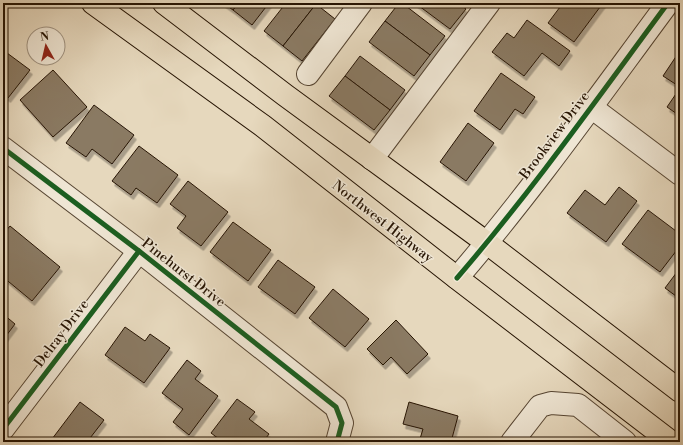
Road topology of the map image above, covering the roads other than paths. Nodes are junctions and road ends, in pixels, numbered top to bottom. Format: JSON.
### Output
{"nodes":[{"id":1,"x":93,"y":3,"type":"edge"},
{"id":2,"x":164,"y":3,"type":"edge"},
{"id":3,"x":361,"y":3,"type":"edge"},
{"id":4,"x":489,"y":3,"type":"edge"},
{"id":5,"x":668,"y":3,"type":"edge"},
{"id":6,"x":308,"y":74,"type":"dead end"},
{"id":7,"x":591,"y":107,"type":"junction"},
{"id":8,"x":3,"y":148,"type":"edge"},
{"id":9,"x":372,"y":159,"type":"junction"},
{"id":10,"x":680,"y":174,"type":"edge"},
{"id":11,"x":487,"y":244,"type":"junction"},
{"id":12,"x":139,"y":251,"type":"junction"},
{"id":13,"x":457,"y":278,"type":"junction"},
{"id":14,"x":680,"y":391,"type":"edge"},
{"id":15,"x":3,"y":429,"type":"edge"},
{"id":16,"x":340,"y":432,"type":"edge"},
{"id":17,"x":512,"y":442,"type":"edge"},
{"id":18,"x":625,"y":442,"type":"edge"},
{"id":19,"x":671,"y":442,"type":"edge"}],
"edges":[{"from":1,"to":13,"type":"main road","name":"Northwest Highway"},
{"from":2,"to":9,"type":"main road"},
{"from":3,"to":6,"type":"street"},
{"from":4,"to":9,"type":"street"},
{"from":5,"to":7,"type":"street","name":"Brookview Drive"},
{"from":7,"to":10,"type":"street"},
{"from":7,"to":11,"type":"street","name":"Brookview Drive"},
{"from":8,"to":12,"type":"street","name":"Pinehurst Drive"},
{"from":9,"to":11,"type":"main road"},
{"from":11,"to":13,"type":"street","name":"Brookview Drive"},
{"from":11,"to":14,"type":"main road"},
{"from":12,"to":15,"type":"street","name":"Delray Drive"},
{"from":12,"to":16,"type":"street","name":"Pinehurst Drive"},
{"from":13,"to":19,"type":"main road","name":"Northwest Highway"},
{"from":17,"to":18,"type":"street"}]}
